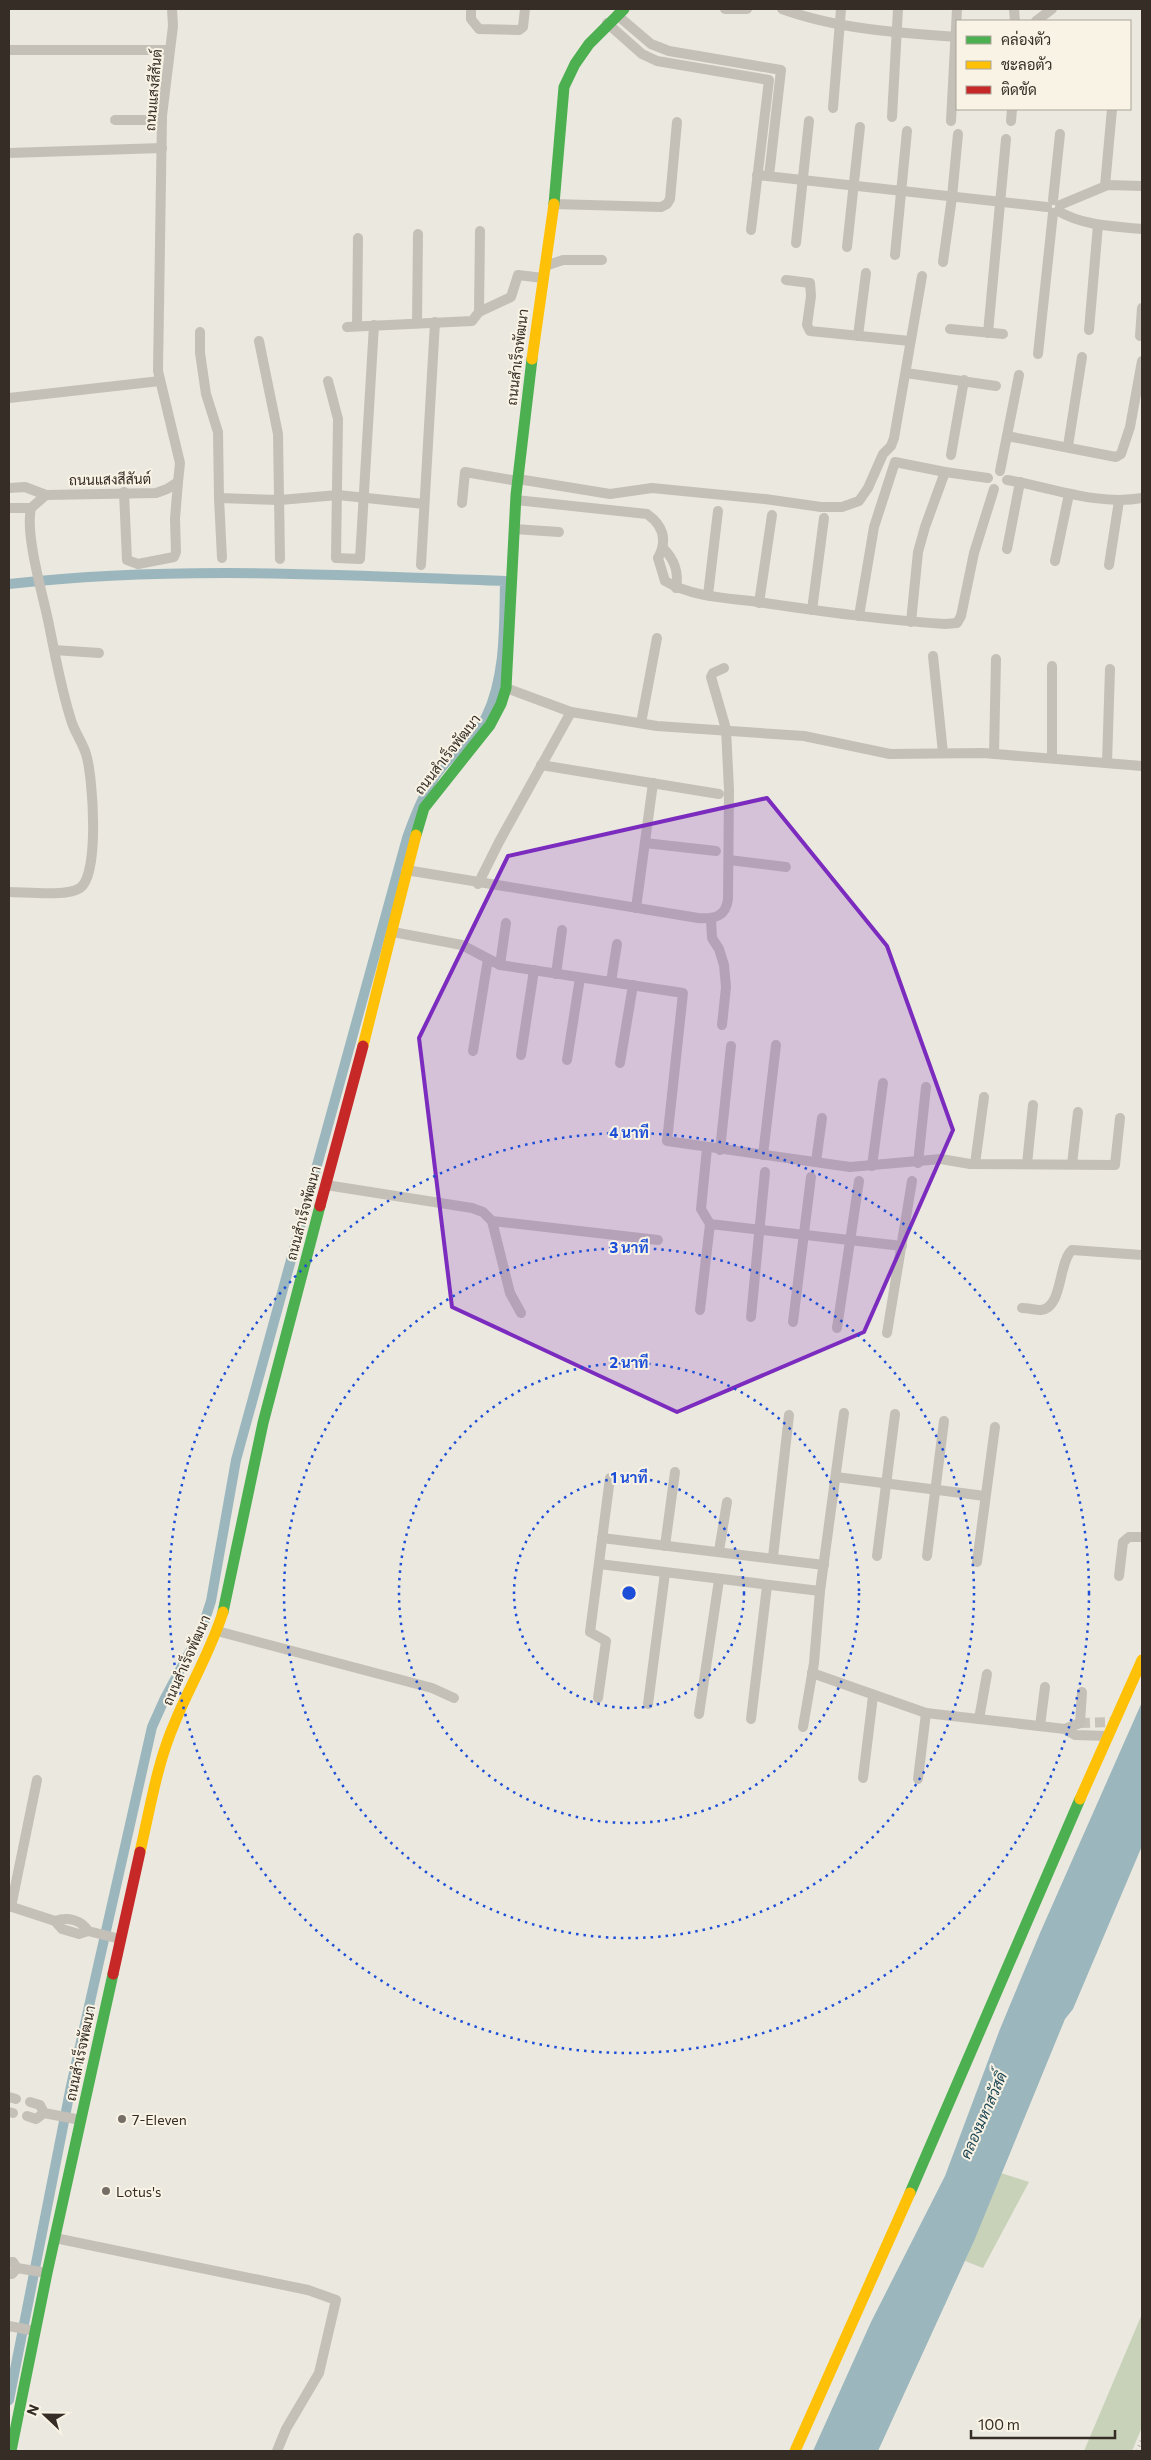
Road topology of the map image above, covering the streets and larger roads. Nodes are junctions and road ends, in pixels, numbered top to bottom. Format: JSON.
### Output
{"nodes":[{"id":1,"x":172,"y":9,"type":"edge"},
{"id":2,"x":471,"y":9,"type":"edge"},
{"id":3,"x":525,"y":9,"type":"edge"},
{"id":4,"x":725,"y":9,"type":"edge"},
{"id":5,"x":747,"y":9,"type":"edge"},
{"id":6,"x":782,"y":9,"type":"edge"},
{"id":7,"x":841,"y":9,"type":"edge"},
{"id":8,"x":898,"y":9,"type":"edge"},
{"id":9,"x":1052,"y":9,"type":"edge"},
{"id":10,"x":621,"y":12,"type":"edge"},
{"id":11,"x":1037,"y":20,"type":"edge"},
{"id":12,"x":607,"y":23,"type":"junction"},
{"id":13,"x":838,"y":23,"type":"junction"},
{"id":14,"x":896,"y":32,"type":"junction"},
{"id":15,"x":956,"y":37,"type":"edge"},
{"id":16,"x":9,"y":50,"type":"edge"},
{"id":17,"x":169,"y":50,"type":"junction"},
{"id":18,"x":956,"y":51,"type":"edge"},
{"id":19,"x":708,"y":57,"type":"junction"},
{"id":20,"x":706,"y":70,"type":"junction"},
{"id":21,"x":781,"y":70,"type":"junction"},
{"id":22,"x":769,"y":80,"type":"junction"},
{"id":23,"x":833,"y":108,"type":"dead end"},
{"id":24,"x":1012,"y":110,"type":"edge"},
{"id":25,"x":1112,"y":110,"type":"edge"},
{"id":26,"x":892,"y":117,"type":"dead end"},
{"id":27,"x":115,"y":120,"type":"dead end"},
{"id":28,"x":162,"y":120,"type":"junction"},
{"id":29,"x":808,"y":121,"type":"dead end"},
{"id":30,"x":951,"y":121,"type":"dead end"},
{"id":31,"x":1011,"y":121,"type":"dead end"},
{"id":32,"x":677,"y":122,"type":"dead end"},
{"id":33,"x":860,"y":127,"type":"dead end"},
{"id":34,"x":907,"y":131,"type":"dead end"},
{"id":35,"x":958,"y":134,"type":"dead end"},
{"id":36,"x":1060,"y":134,"type":"dead end"},
{"id":37,"x":1006,"y":139,"type":"dead end"},
{"id":38,"x":162,"y":148,"type":"junction"},
{"id":39,"x":9,"y":153,"type":"edge"},
{"id":40,"x":757,"y":175,"type":"junction"},
{"id":41,"x":769,"y":176,"type":"junction"},
{"id":42,"x":802,"y":179,"type":"junction"},
{"id":43,"x":853,"y":185,"type":"junction"},
{"id":44,"x":1105,"y":186,"type":"junction"},
{"id":45,"x":1142,"y":186,"type":"edge"},
{"id":46,"x":901,"y":191,"type":"junction"},
{"id":47,"x":952,"y":197,"type":"junction"},
{"id":48,"x":1000,"y":202,"type":"junction"},
{"id":49,"x":553,"y":204,"type":"junction"},
{"id":50,"x":1054,"y":207,"type":"junction"},
{"id":51,"x":1098,"y":225,"type":"junction"},
{"id":52,"x":751,"y":230,"type":"dead end"},
{"id":53,"x":1142,"y":230,"type":"edge"},
{"id":54,"x":480,"y":231,"type":"dead end"},
{"id":55,"x":418,"y":234,"type":"dead end"},
{"id":56,"x":358,"y":238,"type":"dead end"},
{"id":57,"x":796,"y":243,"type":"dead end"},
{"id":58,"x":847,"y":247,"type":"dead end"},
{"id":59,"x":895,"y":255,"type":"dead end"},
{"id":60,"x":602,"y":260,"type":"dead end"},
{"id":61,"x":943,"y":262,"type":"dead end"},
{"id":62,"x":544,"y":272,"type":"junction"},
{"id":63,"x":866,"y":273,"type":"dead end"},
{"id":64,"x":922,"y":276,"type":"dead end"},
{"id":65,"x":786,"y":280,"type":"dead end"},
{"id":66,"x":1142,"y":308,"type":"edge"},
{"id":67,"x":480,"y":312,"type":"junction"},
{"id":68,"x":435,"y":322,"type":"junction"},
{"id":69,"x":417,"y":323,"type":"junction"},
{"id":70,"x":374,"y":325,"type":"junction"},
{"id":71,"x":950,"y":329,"type":"dead end"},
{"id":72,"x":1089,"y":330,"type":"dead end"},
{"id":73,"x":200,"y":332,"type":"dead end"},
{"id":74,"x":988,"y":333,"type":"junction"},
{"id":75,"x":1004,"y":334,"type":"dead end"},
{"id":76,"x":858,"y":336,"type":"junction"},
{"id":77,"x":1140,"y":336,"type":"dead end"},
{"id":78,"x":259,"y":341,"type":"dead end"},
{"id":79,"x":910,"y":341,"type":"junction"},
{"id":80,"x":1038,"y":354,"type":"dead end"},
{"id":81,"x":1082,"y":357,"type":"dead end"},
{"id":82,"x":1142,"y":361,"type":"edge"},
{"id":83,"x":906,"y":373,"type":"junction"},
{"id":84,"x":1019,"y":375,"type":"dead end"},
{"id":85,"x":964,"y":380,"type":"junction"},
{"id":86,"x":160,"y":381,"type":"junction"},
{"id":87,"x":328,"y":381,"type":"dead end"},
{"id":88,"x":996,"y":386,"type":"dead end"},
{"id":89,"x":9,"y":398,"type":"edge"},
{"id":90,"x":1007,"y":436,"type":"junction"},
{"id":91,"x":1068,"y":446,"type":"junction"},
{"id":92,"x":951,"y":454,"type":"dead end"},
{"id":93,"x":1000,"y":471,"type":"junction"},
{"id":94,"x":944,"y":472,"type":"junction"},
{"id":95,"x":988,"y":478,"type":"junction"},
{"id":96,"x":518,"y":480,"type":"junction"},
{"id":97,"x":1007,"y":480,"type":"junction"},
{"id":98,"x":178,"y":482,"type":"junction"},
{"id":99,"x":1020,"y":482,"type":"junction"},
{"id":100,"x":9,"y":488,"type":"edge"},
{"id":101,"x":994,"y":489,"type":"junction"},
{"id":102,"x":124,"y":492,"type":"junction"},
{"id":103,"x":1069,"y":494,"type":"junction"},
{"id":104,"x":46,"y":495,"type":"junction"},
{"id":105,"x":338,"y":495,"type":"junction"},
{"id":106,"x":220,"y":498,"type":"junction"},
{"id":107,"x":364,"y":498,"type":"junction"},
{"id":108,"x":1142,"y":498,"type":"edge"},
{"id":109,"x":280,"y":500,"type":"junction"},
{"id":110,"x":516,"y":500,"type":"junction"},
{"id":111,"x":1119,"y":501,"type":"junction"},
{"id":112,"x":462,"y":503,"type":"dead end"},
{"id":113,"x":424,"y":504,"type":"junction"},
{"id":114,"x":9,"y":508,"type":"edge"},
{"id":115,"x":31,"y":508,"type":"junction"},
{"id":116,"x":718,"y":511,"type":"dead end"},
{"id":117,"x":772,"y":515,"type":"dead end"},
{"id":118,"x":824,"y":518,"type":"dead end"},
{"id":119,"x":514,"y":529,"type":"junction"},
{"id":120,"x":559,"y":532,"type":"dead end"},
{"id":121,"x":1006,"y":550,"type":"dead end"},
{"id":122,"x":222,"y":558,"type":"dead end"},
{"id":123,"x":280,"y":559,"type":"dead end"},
{"id":124,"x":1055,"y":561,"type":"dead end"},
{"id":125,"x":421,"y":565,"type":"dead end"},
{"id":126,"x":1109,"y":565,"type":"dead end"},
{"id":127,"x":708,"y":596,"type":"junction"},
{"id":128,"x":759,"y":602,"type":"junction"},
{"id":129,"x":812,"y":610,"type":"junction"},
{"id":130,"x":859,"y":616,"type":"junction"},
{"id":131,"x":911,"y":622,"type":"junction"},
{"id":132,"x":657,"y":638,"type":"dead end"},
{"id":133,"x":54,"y":650,"type":"junction"},
{"id":134,"x":99,"y":653,"type":"dead end"},
{"id":135,"x":933,"y":656,"type":"dead end"},
{"id":136,"x":996,"y":659,"type":"dead end"},
{"id":137,"x":1052,"y":666,"type":"dead end"},
{"id":138,"x":724,"y":668,"type":"dead end"},
{"id":139,"x":1110,"y":669,"type":"dead end"},
{"id":140,"x":506,"y":688,"type":"junction"},
{"id":141,"x":571,"y":712,"type":"junction"},
{"id":142,"x":641,"y":723,"type":"junction"},
{"id":143,"x":726,"y":729,"type":"junction"},
{"id":144,"x":943,"y":753,"type":"junction"},
{"id":145,"x":994,"y":754,"type":"junction"},
{"id":146,"x":1052,"y":758,"type":"junction"},
{"id":147,"x":1107,"y":763,"type":"junction"},
{"id":148,"x":541,"y":765,"type":"junction"},
{"id":149,"x":1142,"y":766,"type":"edge"},
{"id":150,"x":653,"y":783,"type":"junction"},
{"id":151,"x":719,"y":794,"type":"dead end"},
{"id":152,"x":645,"y":843,"type":"junction"},
{"id":153,"x":716,"y":851,"type":"dead end"},
{"id":154,"x":729,"y":860,"type":"junction"},
{"id":155,"x":786,"y":867,"type":"dead end"},
{"id":156,"x":406,"y":870,"type":"junction"},
{"id":157,"x":478,"y":884,"type":"junction"},
{"id":158,"x":9,"y":892,"type":"edge"},
{"id":159,"x":636,"y":908,"type":"junction"},
{"id":160,"x":711,"y":919,"type":"junction"},
{"id":161,"x":506,"y":923,"type":"dead end"},
{"id":162,"x":562,"y":930,"type":"dead end"},
{"id":163,"x":394,"y":932,"type":"junction"},
{"id":164,"x":618,"y":944,"type":"dead end"},
{"id":165,"x":488,"y":959,"type":"junction"},
{"id":166,"x":500,"y":965,"type":"junction"},
{"id":167,"x":534,"y":970,"type":"junction"},
{"id":168,"x":556,"y":974,"type":"junction"},
{"id":169,"x":580,"y":978,"type":"junction"},
{"id":170,"x":611,"y":982,"type":"junction"},
{"id":171,"x":633,"y":985,"type":"junction"},
{"id":172,"x":722,"y":1025,"type":"dead end"},
{"id":173,"x":776,"y":1045,"type":"dead end"},
{"id":174,"x":731,"y":1046,"type":"dead end"},
{"id":175,"x":473,"y":1051,"type":"dead end"},
{"id":176,"x":521,"y":1055,"type":"dead end"},
{"id":177,"x":567,"y":1060,"type":"dead end"},
{"id":178,"x":620,"y":1063,"type":"dead end"},
{"id":179,"x":883,"y":1082,"type":"dead end"},
{"id":180,"x":926,"y":1087,"type":"dead end"},
{"id":181,"x":984,"y":1097,"type":"dead end"},
{"id":182,"x":1033,"y":1104,"type":"dead end"},
{"id":183,"x":1078,"y":1112,"type":"dead end"},
{"id":184,"x":822,"y":1118,"type":"dead end"},
{"id":185,"x":1120,"y":1118,"type":"dead end"},
{"id":186,"x":707,"y":1148,"type":"junction"},
{"id":187,"x":720,"y":1150,"type":"junction"},
{"id":188,"x":763,"y":1155,"type":"junction"},
{"id":189,"x":816,"y":1162,"type":"junction"},
{"id":190,"x":918,"y":1162,"type":"junction"},
{"id":191,"x":975,"y":1164,"type":"junction"},
{"id":192,"x":1027,"y":1164,"type":"junction"},
{"id":193,"x":1072,"y":1164,"type":"junction"},
{"id":194,"x":872,"y":1166,"type":"junction"},
{"id":195,"x":766,"y":1172,"type":"dead end"},
{"id":196,"x":811,"y":1177,"type":"dead end"},
{"id":197,"x":859,"y":1181,"type":"dead end"},
{"id":198,"x":912,"y":1181,"type":"dead end"},
{"id":199,"x":326,"y":1185,"type":"junction"},
{"id":200,"x":492,"y":1221,"type":"junction"},
{"id":201,"x":710,"y":1224,"type":"junction"},
{"id":202,"x":758,"y":1230,"type":"junction"},
{"id":203,"x":803,"y":1235,"type":"junction"},
{"id":204,"x":658,"y":1240,"type":"dead end"},
{"id":205,"x":849,"y":1240,"type":"junction"},
{"id":206,"x":902,"y":1246,"type":"junction"},
{"id":207,"x":1142,"y":1255,"type":"edge"},
{"id":208,"x":1022,"y":1308,"type":"dead end"},
{"id":209,"x":700,"y":1310,"type":"dead end"},
{"id":210,"x":521,"y":1313,"type":"dead end"},
{"id":211,"x":751,"y":1317,"type":"dead end"},
{"id":212,"x":793,"y":1322,"type":"dead end"},
{"id":213,"x":837,"y":1328,"type":"dead end"},
{"id":214,"x":887,"y":1333,"type":"dead end"},
{"id":215,"x":844,"y":1413,"type":"dead end"},
{"id":216,"x":895,"y":1414,"type":"dead end"},
{"id":217,"x":789,"y":1416,"type":"dead end"},
{"id":218,"x":944,"y":1421,"type":"dead end"},
{"id":219,"x":995,"y":1427,"type":"dead end"},
{"id":220,"x":675,"y":1472,"type":"dead end"},
{"id":221,"x":836,"y":1477,"type":"junction"},
{"id":222,"x":610,"y":1478,"type":"dead end"},
{"id":223,"x":885,"y":1484,"type":"junction"},
{"id":224,"x":935,"y":1490,"type":"junction"},
{"id":225,"x":985,"y":1496,"type":"junction"},
{"id":226,"x":727,"y":1502,"type":"dead end"},
{"id":227,"x":1142,"y":1537,"type":"edge"},
{"id":228,"x":602,"y":1538,"type":"junction"},
{"id":229,"x":665,"y":1546,"type":"junction"},
{"id":230,"x":720,"y":1551,"type":"junction"},
{"id":231,"x":877,"y":1556,"type":"dead end"},
{"id":232,"x":927,"y":1556,"type":"dead end"},
{"id":233,"x":773,"y":1557,"type":"junction"},
{"id":234,"x":977,"y":1562,"type":"dead end"},
{"id":235,"x":598,"y":1564,"type":"junction"},
{"id":236,"x":824,"y":1565,"type":"junction"},
{"id":237,"x":665,"y":1573,"type":"junction"},
{"id":238,"x":1119,"y":1576,"type":"dead end"},
{"id":239,"x":719,"y":1580,"type":"junction"},
{"id":240,"x":768,"y":1586,"type":"junction"},
{"id":241,"x":820,"y":1592,"type":"junction"},
{"id":242,"x":217,"y":1631,"type":"junction"},
{"id":243,"x":1142,"y":1660,"type":"edge"},
{"id":244,"x":812,"y":1673,"type":"junction"},
{"id":245,"x":987,"y":1674,"type":"dead end"},
{"id":246,"x":1045,"y":1687,"type":"dead end"},
{"id":247,"x":1082,"y":1692,"type":"dead end"},
{"id":248,"x":873,"y":1696,"type":"junction"},
{"id":249,"x":454,"y":1698,"type":"dead end"},
{"id":250,"x":598,"y":1698,"type":"dead end"},
{"id":251,"x":648,"y":1704,"type":"dead end"},
{"id":252,"x":926,"y":1713,"type":"junction"},
{"id":253,"x":699,"y":1714,"type":"dead end"},
{"id":254,"x":751,"y":1719,"type":"dead end"},
{"id":255,"x":980,"y":1719,"type":"junction"},
{"id":256,"x":1040,"y":1726,"type":"junction"},
{"id":257,"x":803,"y":1727,"type":"dead end"},
{"id":258,"x":1064,"y":1729,"type":"junction"},
{"id":259,"x":1108,"y":1736,"type":"junction"},
{"id":260,"x":863,"y":1778,"type":"dead end"},
{"id":261,"x":918,"y":1779,"type":"dead end"},
{"id":262,"x":37,"y":1780,"type":"dead end"},
{"id":263,"x":10,"y":1907,"type":"edge"},
{"id":264,"x":120,"y":1939,"type":"junction"},
{"id":265,"x":30,"y":2102,"type":"dead end"},
{"id":266,"x":46,"y":2114,"type":"junction"},
{"id":267,"x":27,"y":2116,"type":"dead end"},
{"id":268,"x":81,"y":2120,"type":"junction"},
{"id":269,"x":55,"y":2238,"type":"junction"},
{"id":270,"x":14,"y":2268,"type":"edge"},
{"id":271,"x":42,"y":2272,"type":"junction"},
{"id":272,"x":11,"y":2326,"type":"edge"},
{"id":273,"x":30,"y":2330,"type":"junction"},
{"id":274,"x":10,"y":2451,"type":"edge"},
{"id":275,"x":277,"y":2451,"type":"edge"},
{"id":276,"x":795,"y":2451,"type":"edge"}],
"edges":[{"from":1,"to":17,"type":"street","name":"ถนนแสงสีสันต์"},
{"from":2,"to":3,"type":"street"},
{"from":4,"to":5,"type":"street"},
{"from":6,"to":13,"type":"street"},
{"from":7,"to":13,"type":"street"},
{"from":8,"to":14,"type":"street"},
{"from":9,"to":11,"type":"street"},
{"from":10,"to":12,"type":"street","name":"ถนนสำเร็จพัฒนา"},
{"from":10,"to":19,"type":"street"},
{"from":12,"to":20,"type":"street"},
{"from":12,"to":49,"type":"street","name":"ถนนสำเร็จพัฒนา"},
{"from":13,"to":14,"type":"street"},
{"from":13,"to":23,"type":"street"},
{"from":14,"to":15,"type":"street"},
{"from":14,"to":26,"type":"street"},
{"from":16,"to":17,"type":"street"},
{"from":17,"to":28,"type":"street","name":"ถนนแสงสีสันต์"},
{"from":18,"to":30,"type":"street"},
{"from":19,"to":20,"type":"street"},
{"from":19,"to":21,"type":"street"},
{"from":20,"to":22,"type":"street"},
{"from":21,"to":22,"type":"street"},
{"from":21,"to":41,"type":"street"},
{"from":22,"to":40,"type":"street"},
{"from":24,"to":31,"type":"street"},
{"from":25,"to":44,"type":"street"},
{"from":27,"to":28,"type":"street"},
{"from":28,"to":38,"type":"street","name":"ถนนแสงสีสันต์"},
{"from":29,"to":42,"type":"street"},
{"from":32,"to":49,"type":"street"},
{"from":33,"to":43,"type":"street"},
{"from":34,"to":46,"type":"street"},
{"from":35,"to":47,"type":"street"},
{"from":36,"to":50,"type":"street"},
{"from":37,"to":48,"type":"street"},
{"from":38,"to":39,"type":"street"},
{"from":38,"to":86,"type":"street","name":"ถนนแสงสีสันต์"},
{"from":40,"to":41,"type":"street"},
{"from":40,"to":52,"type":"street"},
{"from":41,"to":42,"type":"street"},
{"from":42,"to":43,"type":"street"},
{"from":42,"to":57,"type":"street"},
{"from":43,"to":46,"type":"street"},
{"from":43,"to":58,"type":"street"},
{"from":44,"to":45,"type":"street"},
{"from":44,"to":50,"type":"street"},
{"from":46,"to":47,"type":"street"},
{"from":46,"to":59,"type":"street"},
{"from":47,"to":48,"type":"street"},
{"from":47,"to":61,"type":"street"},
{"from":48,"to":50,"type":"street"},
{"from":48,"to":74,"type":"street"},
{"from":49,"to":62,"type":"street","name":"ถนนสำเร็จพัฒนา"},
{"from":50,"to":51,"type":"street"},
{"from":50,"to":80,"type":"street"},
{"from":51,"to":53,"type":"street"},
{"from":51,"to":72,"type":"street"},
{"from":54,"to":67,"type":"street"},
{"from":55,"to":69,"type":"street"},
{"from":56,"to":70,"type":"street"},
{"from":60,"to":62,"type":"street"},
{"from":62,"to":67,"type":"street"},
{"from":62,"to":96,"type":"street","name":"ถนนสำเร็จพัฒนา"},
{"from":63,"to":76,"type":"street"},
{"from":64,"to":79,"type":"street"},
{"from":65,"to":76,"type":"street"},
{"from":66,"to":77,"type":"street"},
{"from":67,"to":68,"type":"street"},
{"from":68,"to":69,"type":"street"},
{"from":68,"to":113,"type":"street"},
{"from":69,"to":70,"type":"street"},
{"from":70,"to":107,"type":"street"},
{"from":71,"to":74,"type":"street"},
{"from":73,"to":106,"type":"street"},
{"from":74,"to":75,"type":"street"},
{"from":76,"to":79,"type":"street"},
{"from":78,"to":109,"type":"street"},
{"from":79,"to":83,"type":"street"},
{"from":81,"to":91,"type":"street"},
{"from":82,"to":91,"type":"street"},
{"from":83,"to":85,"type":"street"},
{"from":83,"to":96,"type":"street"},
{"from":84,"to":90,"type":"street"},
{"from":85,"to":88,"type":"street"},
{"from":85,"to":92,"type":"street"},
{"from":86,"to":89,"type":"street"},
{"from":86,"to":98,"type":"street","name":"ถนนแสงสีสันต์"},
{"from":87,"to":105,"type":"street"},
{"from":90,"to":91,"type":"street"},
{"from":90,"to":93,"type":"street"},
{"from":93,"to":95,"type":"street"},
{"from":93,"to":97,"type":"street"},
{"from":94,"to":95,"type":"street"},
{"from":94,"to":130,"type":"street"},
{"from":94,"to":131,"type":"street"},
{"from":95,"to":101,"type":"street"},
{"from":96,"to":110,"type":"street","name":"ถนนสำเร็จพัฒนา"},
{"from":96,"to":112,"type":"street"},
{"from":97,"to":99,"type":"street"},
{"from":97,"to":101,"type":"street"},
{"from":98,"to":102,"type":"street","name":"ถนนแสงสีสันต์"},
{"from":98,"to":102,"type":"street"},
{"from":99,"to":103,"type":"street"},
{"from":99,"to":121,"type":"street"},
{"from":100,"to":104,"type":"street"},
{"from":101,"to":131,"type":"street"},
{"from":102,"to":104,"type":"street","name":"ถนนแสงสีสันต์"},
{"from":103,"to":111,"type":"street"},
{"from":103,"to":124,"type":"street"},
{"from":104,"to":115,"type":"street"},
{"from":105,"to":107,"type":"street"},
{"from":105,"to":107,"type":"street"},
{"from":105,"to":109,"type":"street"},
{"from":106,"to":109,"type":"street"},
{"from":106,"to":122,"type":"street"},
{"from":107,"to":113,"type":"street"},
{"from":108,"to":111,"type":"street"},
{"from":109,"to":123,"type":"street"},
{"from":110,"to":119,"type":"street","name":"ถนนสำเร็จพัฒนา"},
{"from":110,"to":127,"type":"street"},
{"from":111,"to":126,"type":"street"},
{"from":113,"to":125,"type":"street"},
{"from":114,"to":115,"type":"street"},
{"from":115,"to":133,"type":"street"},
{"from":116,"to":127,"type":"street"},
{"from":117,"to":128,"type":"street"},
{"from":118,"to":129,"type":"street"},
{"from":119,"to":120,"type":"street"},
{"from":119,"to":140,"type":"street","name":"ถนนสำเร็จพัฒนา"},
{"from":127,"to":128,"type":"street"},
{"from":128,"to":129,"type":"street"},
{"from":129,"to":130,"type":"street"},
{"from":130,"to":131,"type":"street"},
{"from":132,"to":142,"type":"street"},
{"from":133,"to":134,"type":"street"},
{"from":133,"to":158,"type":"street"},
{"from":135,"to":144,"type":"street"},
{"from":136,"to":145,"type":"street"},
{"from":137,"to":146,"type":"street"},
{"from":138,"to":143,"type":"street"},
{"from":139,"to":147,"type":"street"},
{"from":140,"to":141,"type":"street"},
{"from":140,"to":156,"type":"street","name":"ถนนสำเร็จพัฒนา"},
{"from":141,"to":142,"type":"street"},
{"from":141,"to":148,"type":"street"},
{"from":142,"to":143,"type":"street"},
{"from":143,"to":144,"type":"street"},
{"from":143,"to":154,"type":"street"},
{"from":144,"to":145,"type":"street"},
{"from":145,"to":146,"type":"street"},
{"from":146,"to":147,"type":"street"},
{"from":147,"to":149,"type":"street"},
{"from":148,"to":150,"type":"street"},
{"from":148,"to":157,"type":"street"},
{"from":150,"to":151,"type":"street"},
{"from":150,"to":152,"type":"street"},
{"from":152,"to":153,"type":"street"},
{"from":152,"to":159,"type":"street"},
{"from":154,"to":155,"type":"street"},
{"from":154,"to":160,"type":"street"},
{"from":156,"to":157,"type":"street"},
{"from":156,"to":163,"type":"street","name":"ถนนสำเร็จพัฒนา"},
{"from":157,"to":159,"type":"street"},
{"from":159,"to":160,"type":"street"},
{"from":160,"to":172,"type":"street"},
{"from":161,"to":166,"type":"street"},
{"from":162,"to":168,"type":"street"},
{"from":163,"to":165,"type":"street"},
{"from":163,"to":199,"type":"street","name":"ถนนสำเร็จพัฒนา"},
{"from":164,"to":170,"type":"street"},
{"from":165,"to":166,"type":"street"},
{"from":165,"to":175,"type":"street"},
{"from":166,"to":167,"type":"street"},
{"from":167,"to":168,"type":"street"},
{"from":167,"to":176,"type":"street"},
{"from":168,"to":169,"type":"street"},
{"from":169,"to":170,"type":"street"},
{"from":169,"to":177,"type":"street"},
{"from":170,"to":171,"type":"street"},
{"from":171,"to":178,"type":"street"},
{"from":171,"to":186,"type":"street"},
{"from":173,"to":188,"type":"street"},
{"from":174,"to":187,"type":"street"},
{"from":179,"to":194,"type":"street"},
{"from":180,"to":190,"type":"street"},
{"from":181,"to":191,"type":"street"},
{"from":182,"to":192,"type":"street"},
{"from":183,"to":193,"type":"street"},
{"from":184,"to":189,"type":"street"},
{"from":185,"to":193,"type":"street"},
{"from":186,"to":187,"type":"street"},
{"from":186,"to":201,"type":"street"},
{"from":187,"to":188,"type":"street"},
{"from":188,"to":189,"type":"street"},
{"from":189,"to":194,"type":"street"},
{"from":190,"to":191,"type":"street"},
{"from":190,"to":194,"type":"street"},
{"from":191,"to":192,"type":"street"},
{"from":192,"to":193,"type":"street"},
{"from":195,"to":202,"type":"street"},
{"from":196,"to":203,"type":"street"},
{"from":197,"to":205,"type":"street"},
{"from":198,"to":206,"type":"street"},
{"from":199,"to":200,"type":"street"},
{"from":199,"to":242,"type":"street","name":"ถนนสำเร็จพัฒนา"},
{"from":200,"to":204,"type":"street"},
{"from":200,"to":210,"type":"street"},
{"from":201,"to":202,"type":"street"},
{"from":201,"to":209,"type":"street"},
{"from":202,"to":203,"type":"street"},
{"from":202,"to":211,"type":"street"},
{"from":203,"to":205,"type":"street"},
{"from":203,"to":212,"type":"street"},
{"from":205,"to":206,"type":"street"},
{"from":205,"to":213,"type":"street"},
{"from":206,"to":214,"type":"street"},
{"from":207,"to":208,"type":"street"},
{"from":215,"to":221,"type":"street"},
{"from":216,"to":223,"type":"street"},
{"from":217,"to":233,"type":"street"},
{"from":218,"to":224,"type":"street"},
{"from":219,"to":225,"type":"street"},
{"from":220,"to":229,"type":"street"},
{"from":221,"to":223,"type":"street"},
{"from":221,"to":236,"type":"street"},
{"from":222,"to":228,"type":"street"},
{"from":223,"to":224,"type":"street"},
{"from":223,"to":231,"type":"street"},
{"from":224,"to":225,"type":"street"},
{"from":224,"to":232,"type":"street"},
{"from":225,"to":234,"type":"street"},
{"from":226,"to":230,"type":"street"},
{"from":227,"to":238,"type":"street"},
{"from":228,"to":229,"type":"street"},
{"from":228,"to":235,"type":"street"},
{"from":229,"to":230,"type":"street"},
{"from":230,"to":233,"type":"street"},
{"from":233,"to":236,"type":"street"},
{"from":235,"to":237,"type":"street"},
{"from":235,"to":250,"type":"street"},
{"from":236,"to":241,"type":"street"},
{"from":237,"to":239,"type":"street"},
{"from":237,"to":251,"type":"street"},
{"from":239,"to":240,"type":"street"},
{"from":239,"to":253,"type":"street"},
{"from":240,"to":241,"type":"street"},
{"from":240,"to":254,"type":"street"},
{"from":241,"to":244,"type":"street"},
{"from":242,"to":249,"type":"street"},
{"from":242,"to":264,"type":"street","name":"ถนนสำเร็จพัฒนา"},
{"from":243,"to":259,"type":"street"},
{"from":244,"to":248,"type":"street"},
{"from":244,"to":257,"type":"street"},
{"from":245,"to":255,"type":"street"},
{"from":246,"to":256,"type":"street"},
{"from":247,"to":258,"type":"street"},
{"from":248,"to":252,"type":"street"},
{"from":248,"to":260,"type":"street"},
{"from":252,"to":255,"type":"street"},
{"from":252,"to":261,"type":"street"},
{"from":255,"to":256,"type":"street"},
{"from":256,"to":258,"type":"street"},
{"from":258,"to":259,"type":"street"},
{"from":259,"to":276,"type":"street"},
{"from":262,"to":263,"type":"street"},
{"from":263,"to":264,"type":"street"},
{"from":264,"to":268,"type":"street","name":"ถนนสำเร็จพัฒนา"},
{"from":265,"to":266,"type":"street"},
{"from":266,"to":267,"type":"street"},
{"from":266,"to":268,"type":"street"},
{"from":268,"to":269,"type":"street","name":"ถนนสำเร็จพัฒนา"},
{"from":269,"to":271,"type":"street","name":"ถนนสำเร็จพัฒนา"},
{"from":269,"to":275,"type":"street"},
{"from":270,"to":271,"type":"street"},
{"from":271,"to":273,"type":"street","name":"ถนนสำเร็จพัฒนา"},
{"from":272,"to":273,"type":"street"},
{"from":273,"to":274,"type":"street","name":"ถนนสำเร็จพัฒนา"}]}
